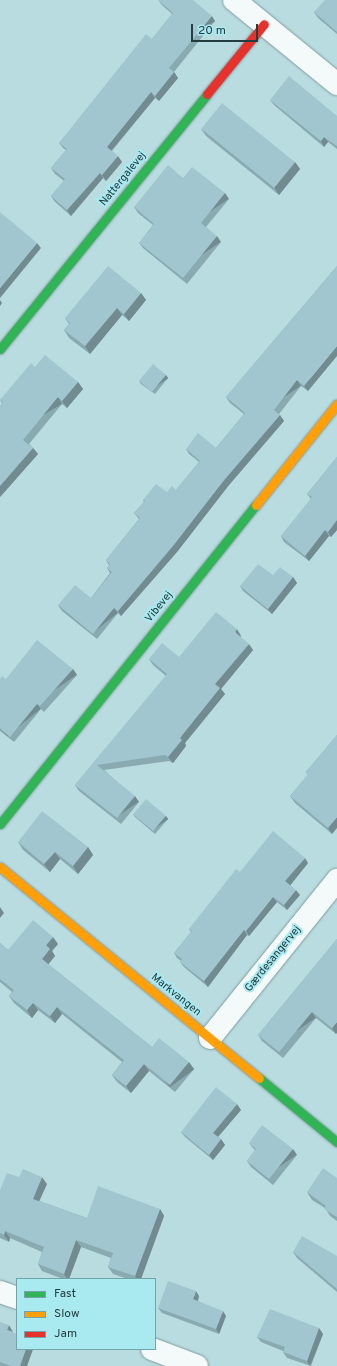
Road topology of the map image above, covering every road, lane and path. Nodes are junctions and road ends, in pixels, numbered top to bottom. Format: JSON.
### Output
{"nodes":[{"id":1,"x":234,"y":0,"type":"edge"},
{"id":2,"x":264,"y":24,"type":"junction"},
{"id":3,"x":337,"y":84,"type":"edge"},
{"id":4,"x":0,"y":349,"type":"edge"},
{"id":5,"x":337,"y":404,"type":"edge"},
{"id":6,"x":0,"y":824,"type":"edge"},
{"id":7,"x":0,"y":867,"type":"edge"},
{"id":8,"x":337,"y":880,"type":"edge"},
{"id":9,"x":210,"y":1038,"type":"junction"},
{"id":10,"x":337,"y":1142,"type":"edge"},
{"id":11,"x":0,"y":1292,"type":"edge"},
{"id":12,"x":16,"y":1298,"type":"edge"},
{"id":13,"x":155,"y":1350,"type":"edge"},
{"id":14,"x":197,"y":1366,"type":"edge"}],
"edges":[{"from":1,"to":2,"type":"street"},
{"from":2,"to":3,"type":"street"},
{"from":2,"to":4,"type":"street","name":"Nattergalevej"},
{"from":5,"to":6,"type":"street","name":"Vibevej"},
{"from":7,"to":9,"type":"street","name":"Markvangen"},
{"from":8,"to":9,"type":"street","name":"Gærdesangervej"},
{"from":9,"to":10,"type":"street","name":"Markvangen"},
{"from":11,"to":12,"type":"street"},
{"from":13,"to":14,"type":"street"}]}
